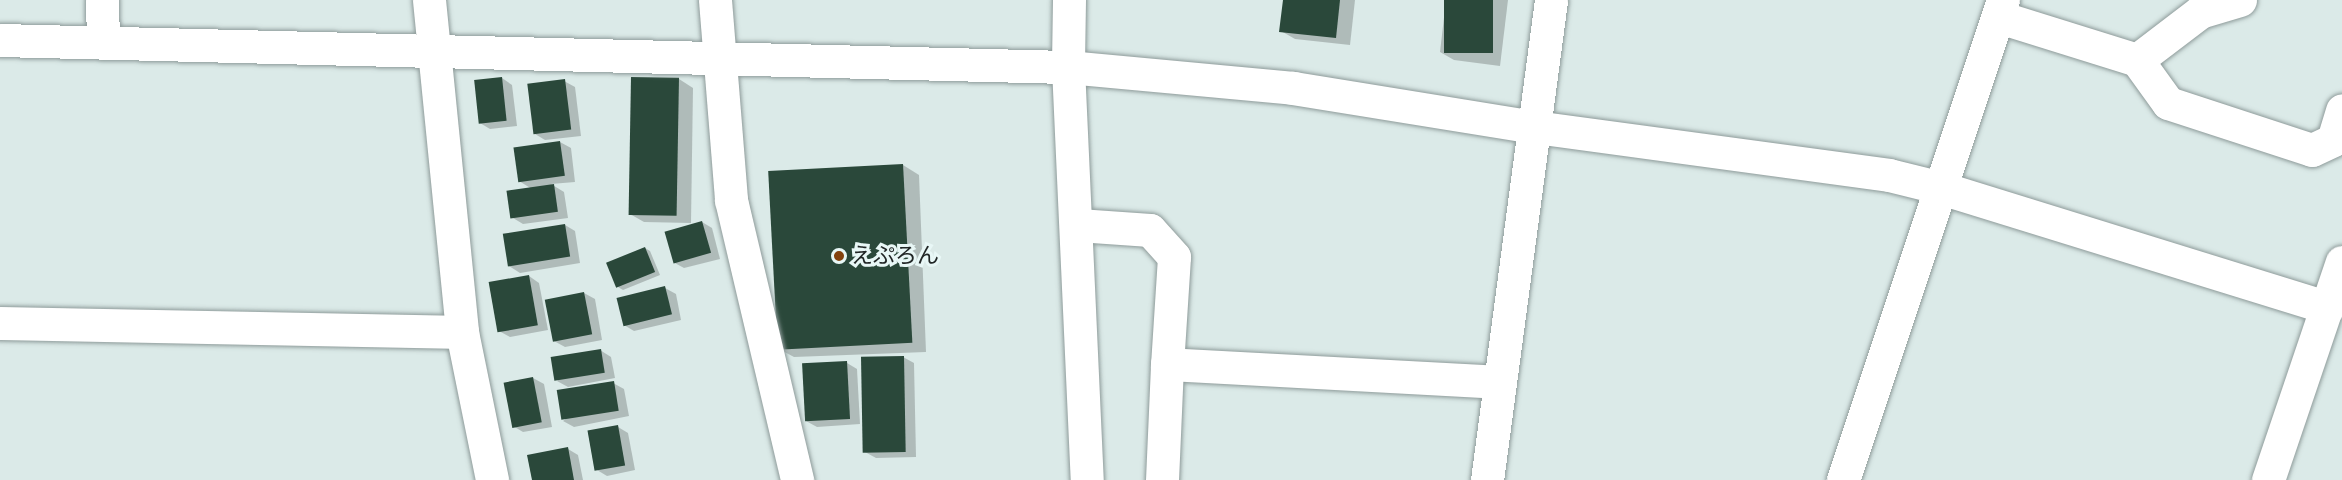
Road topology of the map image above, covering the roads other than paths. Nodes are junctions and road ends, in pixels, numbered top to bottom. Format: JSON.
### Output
{"nodes":[{"id":1,"x":102,"y":0,"type":"edge"},
{"id":2,"x":429,"y":0,"type":"edge"},
{"id":3,"x":715,"y":0,"type":"edge"},
{"id":4,"x":1069,"y":0,"type":"edge"},
{"id":5,"x":1551,"y":0,"type":"edge"},
{"id":6,"x":2240,"y":0,"type":"edge"},
{"id":7,"x":2001,"y":8,"type":"edge"},
{"id":8,"x":0,"y":40,"type":"edge"},
{"id":9,"x":102,"y":40,"type":"junction"},
{"id":10,"x":432,"y":50,"type":"junction"},
{"id":11,"x":718,"y":56,"type":"junction"},
{"id":12,"x":2137,"y":60,"type":"junction"},
{"id":13,"x":1068,"y":67,"type":"junction"},
{"id":14,"x":2342,"y":110,"type":"edge"},
{"id":15,"x":1535,"y":127,"type":"junction"},
{"id":16,"x":1938,"y":187,"type":"junction"},
{"id":17,"x":1078,"y":225,"type":"junction"},
{"id":18,"x":2342,"y":262,"type":"edge"},
{"id":19,"x":2328,"y":308,"type":"junction"},
{"id":20,"x":0,"y":323,"type":"edge"},
{"id":21,"x":462,"y":332,"type":"junction"},
{"id":22,"x":1167,"y":364,"type":"junction"},
{"id":23,"x":1499,"y":382,"type":"junction"},
{"id":24,"x":492,"y":480,"type":"edge"},
{"id":25,"x":797,"y":480,"type":"edge"},
{"id":26,"x":1087,"y":480,"type":"edge"},
{"id":27,"x":1161,"y":480,"type":"edge"},
{"id":28,"x":1487,"y":480,"type":"edge"},
{"id":29,"x":1843,"y":480,"type":"edge"},
{"id":30,"x":2268,"y":480,"type":"edge"}],
"edges":[{"from":1,"to":9,"type":"street"},
{"from":2,"to":10,"type":"street"},
{"from":3,"to":11,"type":"street"},
{"from":4,"to":13,"type":"street"},
{"from":5,"to":15,"type":"street"},
{"from":6,"to":12,"type":"street"},
{"from":7,"to":12,"type":"street"},
{"from":7,"to":16,"type":"street"},
{"from":8,"to":9,"type":"street"},
{"from":9,"to":10,"type":"street"},
{"from":10,"to":11,"type":"street"},
{"from":10,"to":21,"type":"street"},
{"from":11,"to":13,"type":"street"},
{"from":11,"to":25,"type":"street"},
{"from":12,"to":14,"type":"street"},
{"from":13,"to":15,"type":"street"},
{"from":13,"to":17,"type":"street"},
{"from":15,"to":16,"type":"street"},
{"from":15,"to":23,"type":"street"},
{"from":16,"to":19,"type":"street"},
{"from":16,"to":29,"type":"street"},
{"from":17,"to":22,"type":"street"},
{"from":17,"to":26,"type":"street"},
{"from":18,"to":19,"type":"street"},
{"from":19,"to":30,"type":"street"},
{"from":20,"to":21,"type":"street"},
{"from":21,"to":24,"type":"street"},
{"from":22,"to":23,"type":"street"},
{"from":22,"to":27,"type":"street"},
{"from":23,"to":28,"type":"street"}]}
